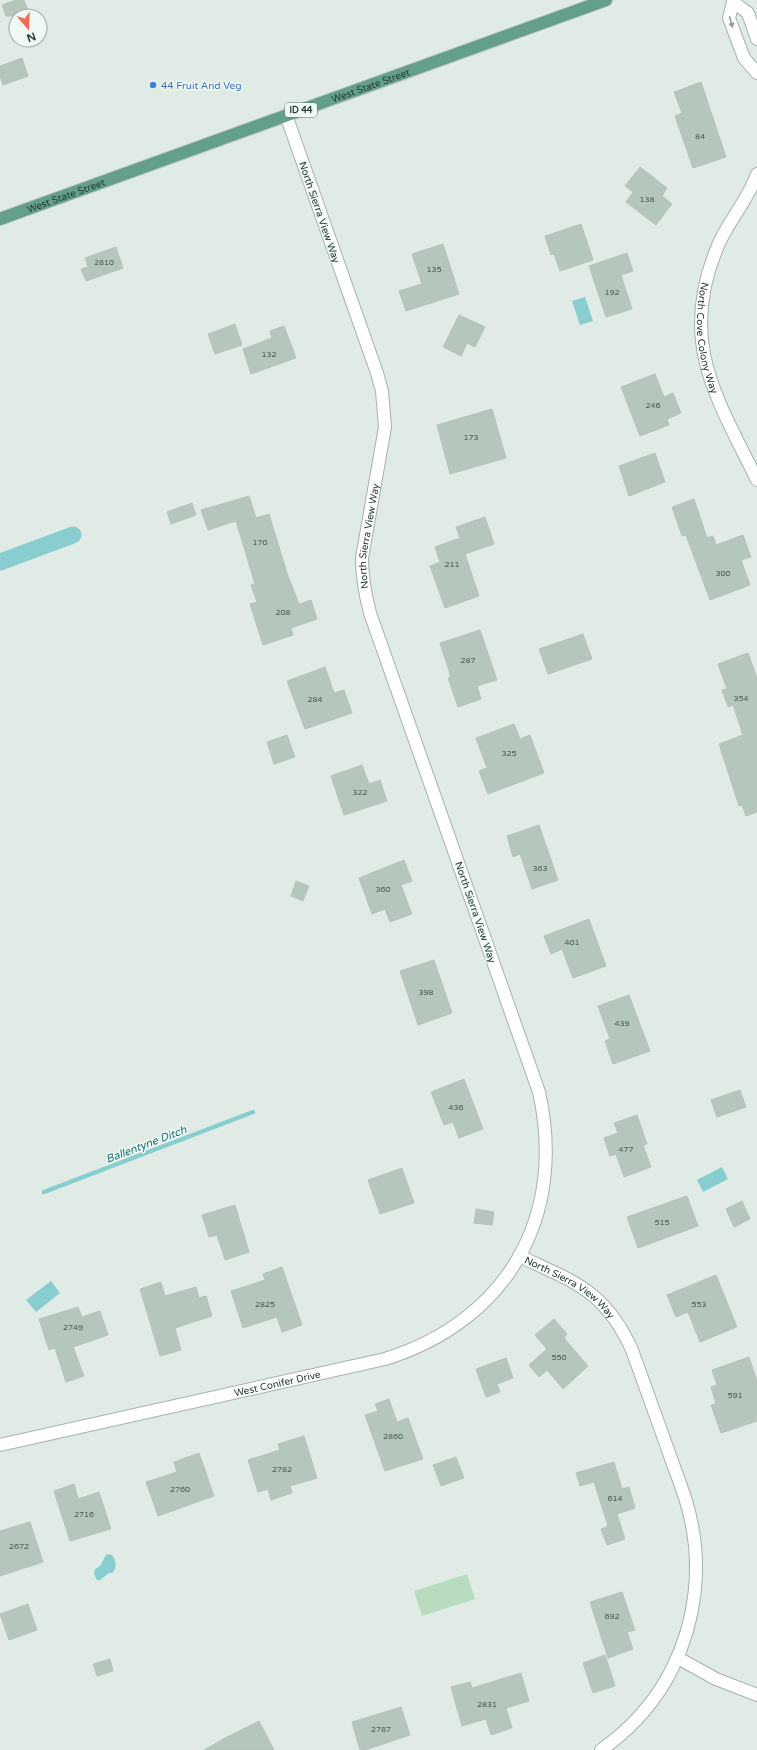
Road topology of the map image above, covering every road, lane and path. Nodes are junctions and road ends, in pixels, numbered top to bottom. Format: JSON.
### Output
{"nodes":[{"id":1,"x":606,"y":0,"type":"edge"},
{"id":2,"x":733,"y":1,"type":"edge"},
{"id":3,"x":757,"y":39,"type":"edge"},
{"id":4,"x":757,"y":73,"type":"edge"},
{"id":5,"x":286,"y":115,"type":"junction"},
{"id":6,"x":757,"y":174,"type":"edge"},
{"id":7,"x":0,"y":219,"type":"edge"},
{"id":8,"x":757,"y":480,"type":"edge"},
{"id":9,"x":519,"y":1256,"type":"junction"},
{"id":10,"x":0,"y":1445,"type":"edge"},
{"id":11,"x":678,"y":1658,"type":"junction"},
{"id":12,"x":757,"y":1695,"type":"edge"},
{"id":13,"x":601,"y":1750,"type":"edge"}],
"edges":[{"from":1,"to":5,"type":"main road","name":"West State Street","number":"ID 44"},
{"from":2,"to":3,"type":"street"},
{"from":2,"to":4,"type":"street","one_way":true},
{"from":5,"to":7,"type":"main road","name":"West State Street","number":"ID 44"},
{"from":5,"to":9,"type":"street","name":"North Sierra View Way"},
{"from":6,"to":8,"type":"street","name":"North Cove Colony Way"},
{"from":9,"to":10,"type":"street","name":"West Conifer Drive"},
{"from":9,"to":11,"type":"street","name":"North Sierra View Way"},
{"from":11,"to":12,"type":"street"},
{"from":11,"to":13,"type":"street","name":"North Sierra View Way"}]}
